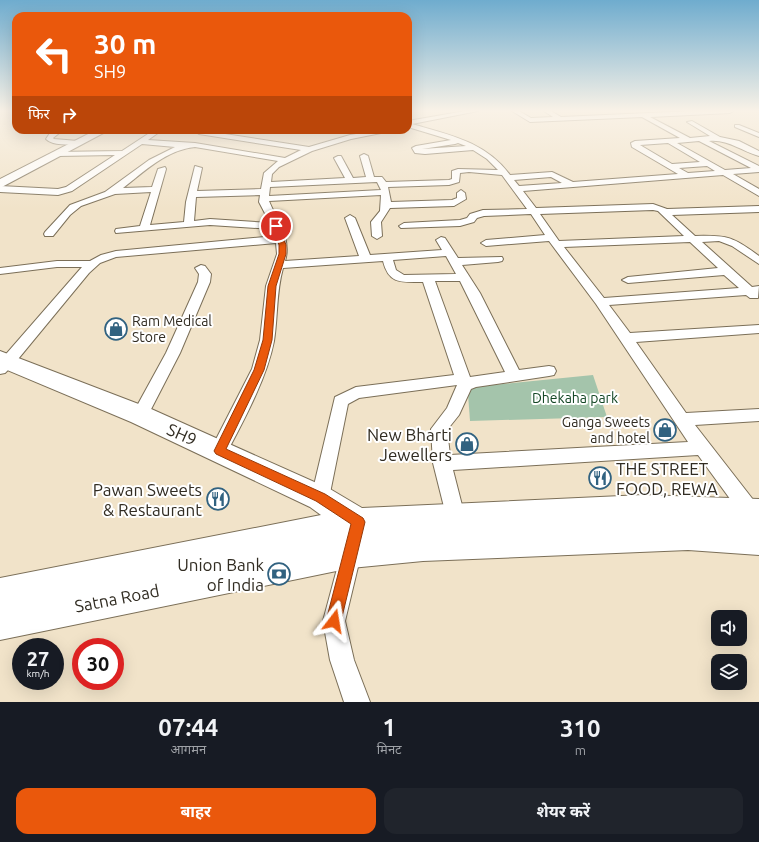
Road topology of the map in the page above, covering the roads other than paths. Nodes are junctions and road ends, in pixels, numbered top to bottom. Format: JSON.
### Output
{"nodes":[{"id":1,"x":77,"y":144,"type":"edge"},
{"id":2,"x":137,"y":144,"type":"edge"},
{"id":3,"x":159,"y":144,"type":"edge"},
{"id":4,"x":275,"y":144,"type":"edge"},
{"id":5,"x":327,"y":144,"type":"edge"},
{"id":6,"x":447,"y":144,"type":"edge"},
{"id":7,"x":464,"y":144,"type":"edge"},
{"id":8,"x":635,"y":144,"type":"edge"},
{"id":9,"x":676,"y":144,"type":"edge"},
{"id":10,"x":709,"y":144,"type":"edge"},
{"id":11,"x":738,"y":144,"type":"edge"},
{"id":12,"x":184,"y":146,"type":"junction"},
{"id":13,"x":475,"y":148,"type":"junction"},
{"id":14,"x":309,"y":149,"type":"junction"},
{"id":15,"x":123,"y":153,"type":"junction"},
{"id":16,"x":57,"y":154,"type":"junction"},
{"id":17,"x":759,"y":154,"type":"edge"},
{"id":18,"x":364,"y":156,"type":"dead end"},
{"id":19,"x":759,"y":157,"type":"edge"},
{"id":20,"x":338,"y":158,"type":"dead end"},
{"id":21,"x":738,"y":159,"type":"junction"},
{"id":22,"x":284,"y":160,"type":"junction"},
{"id":23,"x":708,"y":162,"type":"junction"},
{"id":24,"x":670,"y":166,"type":"junction"},
{"id":25,"x":198,"y":168,"type":"dead end"},
{"id":26,"x":162,"y":169,"type":"dead end"},
{"id":27,"x":759,"y":169,"type":"edge"},
{"id":28,"x":726,"y":173,"type":"junction"},
{"id":29,"x":505,"y":175,"type":"junction"},
{"id":30,"x":687,"y":176,"type":"junction"},
{"id":31,"x":370,"y":178,"type":"junction"},
{"id":32,"x":350,"y":179,"type":"junction"},
{"id":33,"x":0,"y":184,"type":"edge"},
{"id":34,"x":572,"y":185,"type":"junction"},
{"id":35,"x":0,"y":189,"type":"edge"},
{"id":36,"x":155,"y":189,"type":"junction"},
{"id":37,"x":384,"y":189,"type":"junction"},
{"id":38,"x":517,"y":189,"type":"junction"},
{"id":39,"x":113,"y":190,"type":"junction"},
{"id":40,"x":265,"y":192,"type":"junction"},
{"id":41,"x":461,"y":193,"type":"dead end"},
{"id":42,"x":759,"y":193,"type":"edge"},
{"id":43,"x":193,"y":194,"type":"junction"},
{"id":44,"x":386,"y":205,"type":"junction"},
{"id":45,"x":759,"y":209,"type":"edge"},
{"id":46,"x":532,"y":210,"type":"junction"},
{"id":47,"x":664,"y":212,"type":"junction"},
{"id":48,"x":350,"y":218,"type":"dead end"},
{"id":49,"x":189,"y":223,"type":"junction"},
{"id":50,"x":164,"y":226,"type":"junction"},
{"id":51,"x":276,"y":226,"type":"junction"},
{"id":52,"x":404,"y":226,"type":"dead end"},
{"id":53,"x":144,"y":228,"type":"junction"},
{"id":54,"x":120,"y":231,"type":"dead end"},
{"id":55,"x":49,"y":234,"type":"dead end"},
{"id":56,"x":377,"y":236,"type":"dead end"},
{"id":57,"x":281,"y":239,"type":"junction"},
{"id":58,"x":693,"y":239,"type":"junction"},
{"id":59,"x":441,"y":240,"type":"dead end"},
{"id":60,"x":555,"y":241,"type":"junction"},
{"id":61,"x":486,"y":242,"type":"dead end"},
{"id":62,"x":156,"y":251,"type":"junction"},
{"id":63,"x":387,"y":257,"type":"junction"},
{"id":64,"x":452,"y":258,"type":"junction"},
{"id":65,"x":366,"y":259,"type":"junction"},
{"id":66,"x":498,"y":259,"type":"dead end"},
{"id":67,"x":759,"y":260,"type":"edge"},
{"id":68,"x":90,"y":264,"type":"junction"},
{"id":69,"x":279,"y":265,"type":"junction"},
{"id":70,"x":201,"y":268,"type":"dead end"},
{"id":71,"x":0,"y":271,"type":"edge"},
{"id":72,"x":727,"y":271,"type":"junction"},
{"id":73,"x":464,"y":277,"type":"junction"},
{"id":74,"x":428,"y":279,"type":"junction"},
{"id":75,"x":628,"y":280,"type":"dead end"},
{"id":76,"x":756,"y":293,"type":"edge"},
{"id":77,"x":601,"y":302,"type":"junction"},
{"id":78,"x":759,"y":329,"type":"edge"},
{"id":79,"x":626,"y":338,"type":"junction"},
{"id":80,"x":3,"y":363,"type":"edge"},
{"id":81,"x":549,"y":372,"type":"dead end"},
{"id":82,"x":514,"y":376,"type":"junction"},
{"id":83,"x":464,"y":382,"type":"junction"},
{"id":84,"x":759,"y":415,"type":"edge"},
{"id":85,"x":140,"y":416,"type":"junction"},
{"id":86,"x":682,"y":419,"type":"junction"},
{"id":87,"x":702,"y":448,"type":"junction"},
{"id":88,"x":220,"y":451,"type":"junction"},
{"id":89,"x":442,"y":463,"type":"junction"},
{"id":90,"x":320,"y":498,"type":"junction"},
{"id":91,"x":455,"y":517,"type":"junction"},
{"id":92,"x":756,"y":522,"type":"edge"},
{"id":93,"x":355,"y":537,"type":"junction"},
{"id":94,"x":0,"y":595,"type":"edge"},
{"id":95,"x":0,"y":622,"type":"edge"},
{"id":96,"x":357,"y":702,"type":"edge"}],
"edges":[{"from":1,"to":16,"type":"main road"},
{"from":2,"to":15,"type":"street"},
{"from":3,"to":12,"type":"street"},
{"from":4,"to":14,"type":"street"},
{"from":5,"to":14,"type":"street"},
{"from":6,"to":13,"type":"street"},
{"from":7,"to":13,"type":"street"},
{"from":8,"to":24,"type":"street"},
{"from":9,"to":23,"type":"street"},
{"from":10,"to":21,"type":"street"},
{"from":11,"to":17,"type":"street"},
{"from":12,"to":22,"type":"street"},
{"from":12,"to":39,"type":"street"},
{"from":13,"to":29,"type":"street"},
{"from":14,"to":22,"type":"street"},
{"from":15,"to":16,"type":"street"},
{"from":15,"to":35,"type":"street"},
{"from":16,"to":33,"type":"main road"},
{"from":18,"to":31,"type":"street"},
{"from":19,"to":21,"type":"street"},
{"from":20,"to":32,"type":"street"},
{"from":21,"to":23,"type":"street"},
{"from":21,"to":27,"type":"street"},
{"from":22,"to":40,"type":"street"},
{"from":23,"to":24,"type":"street"},
{"from":23,"to":28,"type":"street"},
{"from":24,"to":30,"type":"street"},
{"from":25,"to":43,"type":"street"},
{"from":26,"to":36,"type":"street"},
{"from":27,"to":28,"type":"street"},
{"from":28,"to":30,"type":"street"},
{"from":28,"to":42,"type":"street"},
{"from":29,"to":34,"type":"street"},
{"from":29,"to":37,"type":"street"},
{"from":29,"to":38,"type":"street"},
{"from":30,"to":34,"type":"street"},
{"from":31,"to":32,"type":"street"},
{"from":31,"to":37,"type":"street"},
{"from":32,"to":40,"type":"street"},
{"from":34,"to":38,"type":"street"},
{"from":36,"to":39,"type":"street"},
{"from":36,"to":53,"type":"street"},
{"from":37,"to":40,"type":"street"},
{"from":37,"to":44,"type":"street"},
{"from":38,"to":46,"type":"street"},
{"from":39,"to":55,"type":"street"},
{"from":40,"to":43,"type":"street"},
{"from":40,"to":51,"type":"street"},
{"from":41,"to":44,"type":"street"},
{"from":43,"to":49,"type":"street"},
{"from":44,"to":56,"type":"street"},
{"from":45,"to":47,"type":"street"},
{"from":46,"to":47,"type":"street"},
{"from":46,"to":52,"type":"street"},
{"from":46,"to":60,"type":"street"},
{"from":47,"to":58,"type":"street"},
{"from":48,"to":65,"type":"street"},
{"from":49,"to":50,"type":"street"},
{"from":49,"to":51,"type":"street"},
{"from":50,"to":53,"type":"street"},
{"from":50,"to":62,"type":"street"},
{"from":51,"to":57,"type":"street"},
{"from":53,"to":54,"type":"street"},
{"from":57,"to":62,"type":"street"},
{"from":57,"to":69,"type":"street"},
{"from":58,"to":60,"type":"street"},
{"from":58,"to":67,"type":"street"},
{"from":58,"to":72,"type":"street"},
{"from":59,"to":64,"type":"street"},
{"from":60,"to":61,"type":"street"},
{"from":60,"to":77,"type":"street"},
{"from":62,"to":68,"type":"street"},
{"from":63,"to":64,"type":"street"},
{"from":63,"to":65,"type":"street"},
{"from":63,"to":74,"type":"street"},
{"from":64,"to":66,"type":"street"},
{"from":64,"to":73,"type":"street"},
{"from":65,"to":69,"type":"street"},
{"from":68,"to":71,"type":"street"},
{"from":68,"to":80,"type":"street"},
{"from":69,"to":88,"type":"street"},
{"from":70,"to":85,"type":"street"},
{"from":72,"to":75,"type":"street"},
{"from":72,"to":76,"type":"street"},
{"from":73,"to":74,"type":"street"},
{"from":73,"to":82,"type":"street"},
{"from":74,"to":83,"type":"street"},
{"from":76,"to":77,"type":"street"},
{"from":77,"to":79,"type":"street"},
{"from":78,"to":79,"type":"street"},
{"from":79,"to":86,"type":"street"},
{"from":80,"to":85,"type":"main road","name":"SH9"},
{"from":81,"to":82,"type":"street"},
{"from":82,"to":83,"type":"street"},
{"from":83,"to":89,"type":"street"},
{"from":83,"to":90,"type":"street"},
{"from":84,"to":86,"type":"street"},
{"from":85,"to":88,"type":"main road","name":"SH9"},
{"from":86,"to":87,"type":"street"},
{"from":87,"to":89,"type":"street"},
{"from":87,"to":92,"type":"street"},
{"from":88,"to":90,"type":"main road","name":"SH9"},
{"from":89,"to":91,"type":"street"},
{"from":90,"to":93,"type":"main road","name":"SH9"},
{"from":91,"to":92,"type":"main road"},
{"from":91,"to":93,"type":"main road"},
{"from":92,"to":93,"type":"main road"},
{"from":93,"to":94,"type":"main road"},
{"from":93,"to":95,"type":"main road","name":"Satna Road"},
{"from":93,"to":96,"type":"street"}]}
